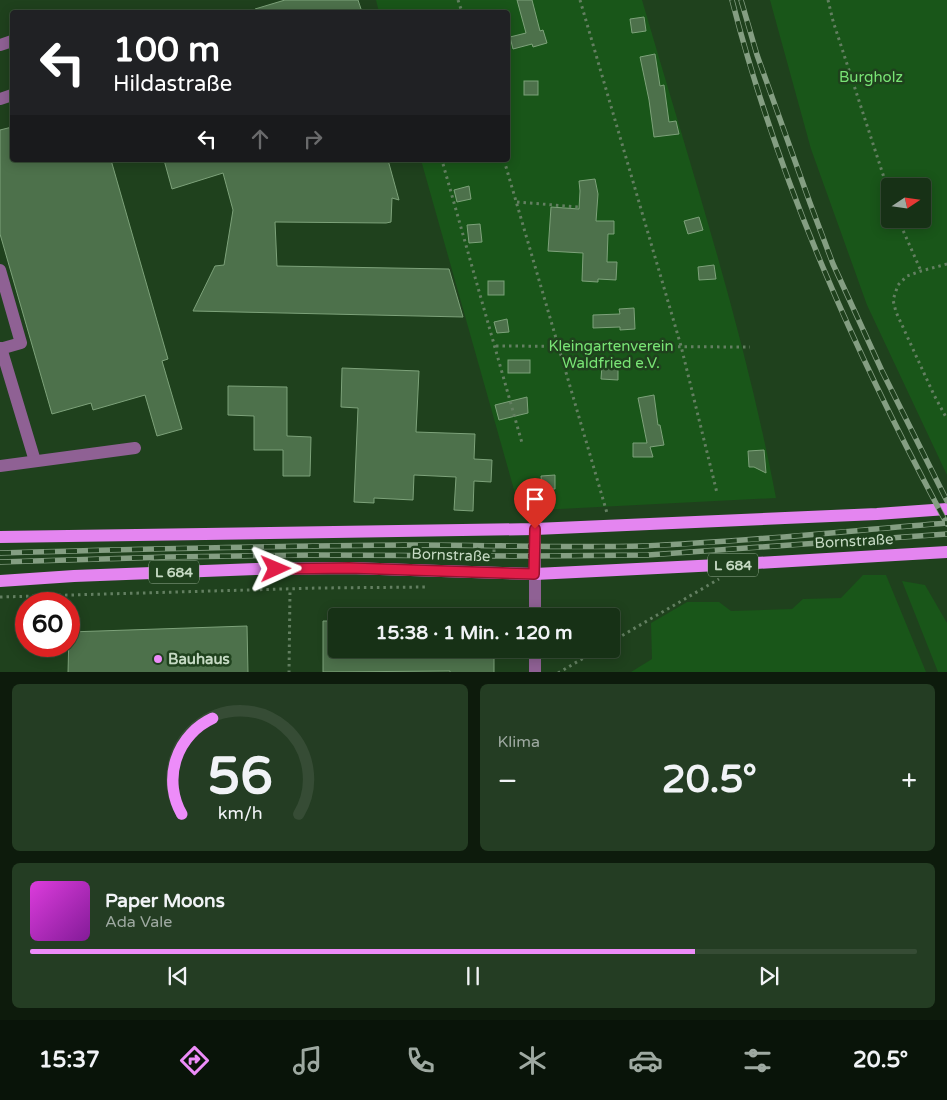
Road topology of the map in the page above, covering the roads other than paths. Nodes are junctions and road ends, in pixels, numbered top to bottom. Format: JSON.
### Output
{"nodes":[{"id":1,"x":0,"y":270,"type":"edge"},
{"id":2,"x":1,"y":348,"type":"edge"},
{"id":3,"x":136,"y":448,"type":"dead end"},
{"id":4,"x":35,"y":462,"type":"junction"},
{"id":5,"x":0,"y":466,"type":"edge"},
{"id":6,"x":947,"y":509,"type":"edge"},
{"id":7,"x":535,"y":529,"type":"junction"},
{"id":8,"x":0,"y":537,"type":"edge"},
{"id":9,"x":947,"y":552,"type":"edge"},
{"id":10,"x":534,"y":574,"type":"junction"},
{"id":11,"x":0,"y":581,"type":"edge"},
{"id":12,"x":535,"y":608,"type":"edge"},
{"id":13,"x":535,"y":658,"type":"edge"},
{"id":14,"x":535,"y":672,"type":"edge"}],
"edges":[{"from":1,"to":2,"type":"street"},
{"from":2,"to":4,"type":"street"},
{"from":3,"to":4,"type":"street"},
{"from":4,"to":5,"type":"street"},
{"from":6,"to":7,"type":"main road","name":"Bornstraße"},
{"from":7,"to":8,"type":"main road","name":"Bornstraße"},
{"from":7,"to":10,"type":"street"},
{"from":9,"to":10,"type":"main road","name":"Bornstraße","number":"L 684"},
{"from":10,"to":11,"type":"main road","name":"Bornstraße","number":"L 684"},
{"from":10,"to":12,"type":"street"},
{"from":13,"to":14,"type":"street"}]}
